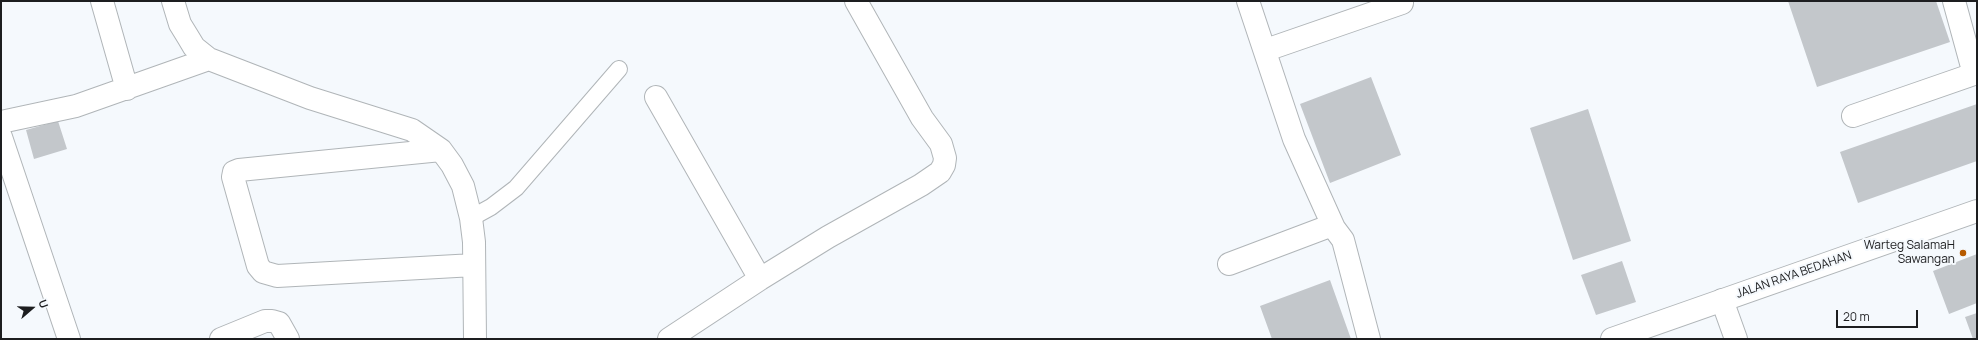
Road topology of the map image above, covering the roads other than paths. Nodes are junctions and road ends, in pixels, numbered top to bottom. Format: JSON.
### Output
{"nodes":[{"id":1,"x":102,"y":1,"type":"edge"},
{"id":2,"x":173,"y":1,"type":"edge"},
{"id":3,"x":856,"y":1,"type":"edge"},
{"id":4,"x":1248,"y":1,"type":"edge"},
{"id":5,"x":1954,"y":1,"type":"edge"},
{"id":6,"x":1402,"y":3,"type":"dead end"},
{"id":7,"x":1266,"y":50,"type":"junction"},
{"id":8,"x":209,"y":59,"type":"junction"},
{"id":9,"x":619,"y":69,"type":"dead end"},
{"id":10,"x":1976,"y":73,"type":"edge"},
{"id":11,"x":128,"y":89,"type":"junction"},
{"id":12,"x":656,"y":97,"type":"dead end"},
{"id":13,"x":1853,"y":116,"type":"dead end"},
{"id":14,"x":1,"y":122,"type":"edge"},
{"id":15,"x":1,"y":137,"type":"edge"},
{"id":16,"x":441,"y":150,"type":"junction"},
{"id":17,"x":1977,"y":211,"type":"edge"},
{"id":18,"x":471,"y":218,"type":"junction"},
{"id":19,"x":1334,"y":228,"type":"junction"},
{"id":20,"x":1228,"y":264,"type":"dead end"},
{"id":21,"x":474,"y":265,"type":"junction"},
{"id":22,"x":760,"y":279,"type":"junction"},
{"id":23,"x":1722,"y":300,"type":"junction"},
{"id":24,"x":70,"y":339,"type":"edge"},
{"id":25,"x":221,"y":339,"type":"edge"},
{"id":26,"x":288,"y":339,"type":"edge"},
{"id":27,"x":475,"y":339,"type":"edge"},
{"id":28,"x":669,"y":339,"type":"edge"},
{"id":29,"x":1368,"y":339,"type":"edge"},
{"id":30,"x":1612,"y":339,"type":"edge"},
{"id":31,"x":1736,"y":339,"type":"edge"}],
"edges":[{"from":1,"to":11,"type":"street"},
{"from":2,"to":8,"type":"street"},
{"from":3,"to":22,"type":"street"},
{"from":4,"to":7,"type":"street"},
{"from":5,"to":10,"type":"street"},
{"from":6,"to":7,"type":"street"},
{"from":7,"to":19,"type":"street"},
{"from":8,"to":11,"type":"street"},
{"from":8,"to":16,"type":"street"},
{"from":9,"to":18,"type":"lane"},
{"from":10,"to":13,"type":"street"},
{"from":11,"to":14,"type":"street"},
{"from":12,"to":22,"type":"street"},
{"from":15,"to":24,"type":"street"},
{"from":16,"to":18,"type":"street"},
{"from":16,"to":21,"type":"street"},
{"from":17,"to":23,"type":"street","name":"JALAN RAYA BEDAHAN"},
{"from":18,"to":21,"type":"street"},
{"from":19,"to":20,"type":"street"},
{"from":19,"to":29,"type":"street"},
{"from":21,"to":27,"type":"street"},
{"from":22,"to":28,"type":"street"},
{"from":23,"to":30,"type":"street","name":"JALAN RAYA BEDAHAN"},
{"from":23,"to":31,"type":"street"},
{"from":25,"to":26,"type":"street"}]}
